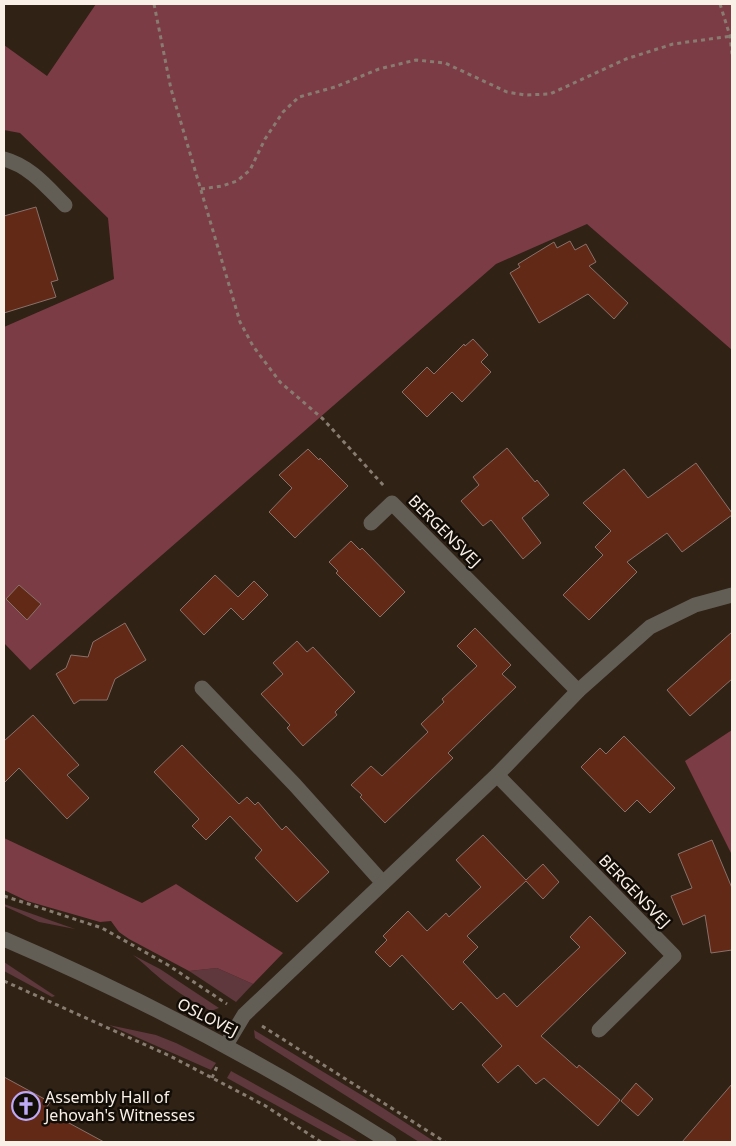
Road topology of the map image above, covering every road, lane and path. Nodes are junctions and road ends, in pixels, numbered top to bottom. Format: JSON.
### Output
{"nodes":[{"id":1,"x":154,"y":4,"type":"edge"},
{"id":2,"x":720,"y":4,"type":"edge"},
{"id":3,"x":731,"y":36,"type":"edge"},
{"id":4,"x":732,"y":54,"type":"edge"},
{"id":5,"x":4,"y":160,"type":"edge"},
{"id":6,"x":201,"y":189,"type":"junction"},
{"id":7,"x":65,"y":205,"type":"dead end"},
{"id":8,"x":392,"y":503,"type":"junction"},
{"id":9,"x":371,"y":523,"type":"dead end"},
{"id":10,"x":732,"y":595,"type":"edge"},
{"id":11,"x":202,"y":688,"type":"dead end"},
{"id":12,"x":578,"y":691,"type":"junction"},
{"id":13,"x":497,"y":775,"type":"junction"},
{"id":14,"x":382,"y":883,"type":"junction"},
{"id":15,"x":4,"y":939,"type":"edge"},
{"id":16,"x":4,"y":981,"type":"edge"},
{"id":17,"x":599,"y":1030,"type":"dead end"},
{"id":18,"x":226,"y":1045,"type":"junction"},
{"id":19,"x":321,"y":1142,"type":"edge"},
{"id":20,"x":389,"y":1142,"type":"edge"}],
"edges":[{"from":1,"to":6,"type":"path"},
{"from":2,"to":3,"type":"path"},
{"from":3,"to":4,"type":"path"},
{"from":3,"to":6,"type":"path"},
{"from":5,"to":7,"type":"street"},
{"from":6,"to":8,"type":"path"},
{"from":8,"to":9,"type":"street","name":"BERGENSVEJ"},
{"from":8,"to":12,"type":"street","name":"BERGENSVEJ"},
{"from":10,"to":12,"type":"street"},
{"from":11,"to":14,"type":"street"},
{"from":12,"to":13,"type":"street"},
{"from":13,"to":14,"type":"street"},
{"from":13,"to":17,"type":"street","name":"BERGENSVEJ"},
{"from":14,"to":18,"type":"street"},
{"from":15,"to":18,"type":"street","name":"OSLOVEJ"},
{"from":16,"to":19,"type":"path"},
{"from":18,"to":20,"type":"street","name":"OSLOVEJ"}]}
